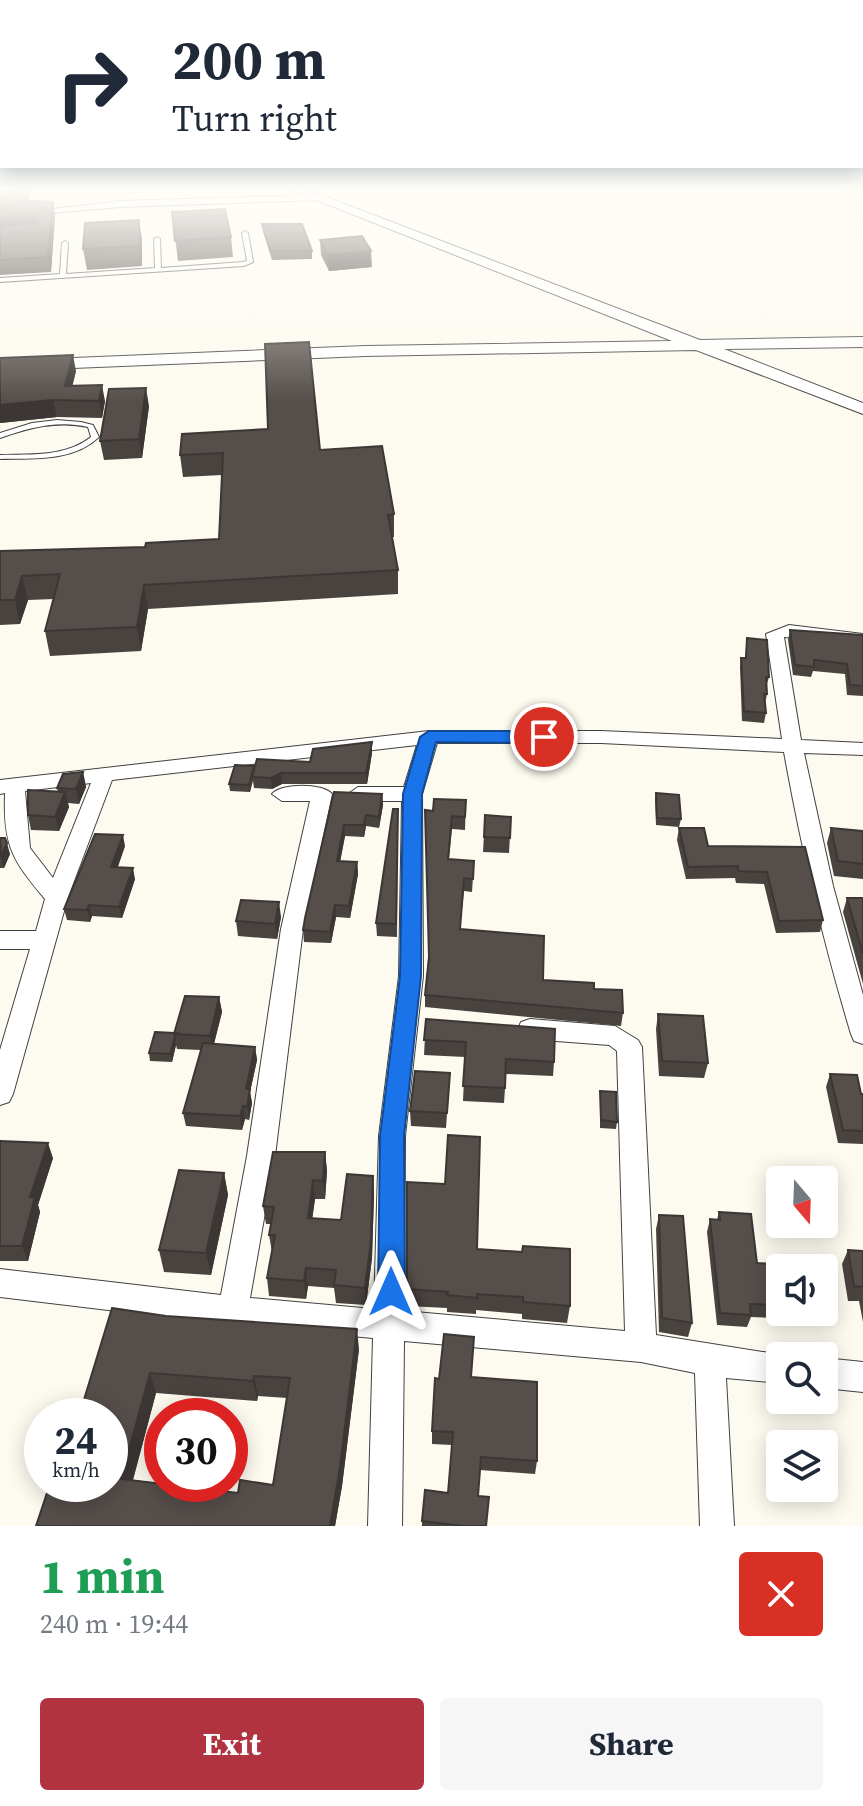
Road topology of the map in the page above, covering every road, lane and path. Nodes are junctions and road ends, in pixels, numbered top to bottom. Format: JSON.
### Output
{"nodes":[{"id":1,"x":64,"y":259,"type":"edge"},
{"id":2,"x":158,"y":259,"type":"edge"},
{"id":3,"x":250,"y":259,"type":"edge"},
{"id":4,"x":480,"y":259,"type":"edge"},
{"id":5,"x":489,"y":259,"type":"edge"},
{"id":6,"x":158,"y":269,"type":"junction"},
{"id":7,"x":63,"y":276,"type":"junction"},
{"id":8,"x":0,"y":280,"type":"edge"},
{"id":9,"x":863,"y":342,"type":"edge"},
{"id":10,"x":691,"y":343,"type":"junction"},
{"id":11,"x":715,"y":344,"type":"junction"},
{"id":12,"x":0,"y":366,"type":"edge"},
{"id":13,"x":863,"y":399,"type":"edge"},
{"id":14,"x":863,"y":409,"type":"edge"},
{"id":15,"x":0,"y":436,"type":"edge"},
{"id":16,"x":0,"y":457,"type":"edge"},
{"id":17,"x":863,"y":639,"type":"edge"},
{"id":18,"x":429,"y":737,"type":"junction"},
{"id":19,"x":790,"y":744,"type":"junction"},
{"id":20,"x":863,"y":749,"type":"edge"},
{"id":21,"x":105,"y":773,"type":"junction"},
{"id":22,"x":8,"y":786,"type":"edge"},
{"id":23,"x":282,"y":794,"type":"dead end"},
{"id":24,"x":322,"y":794,"type":"junction"},
{"id":25,"x":412,"y":794,"type":"junction"},
{"id":26,"x":57,"y":897,"type":"junction"},
{"id":27,"x":0,"y":940,"type":"edge"},
{"id":28,"x":44,"y":940,"type":"junction"},
{"id":29,"x":405,"y":1019,"type":"junction"},
{"id":30,"x":435,"y":1021,"type":"edge"},
{"id":31,"x":510,"y":1027,"type":"edge"},
{"id":32,"x":863,"y":1034,"type":"edge"},
{"id":33,"x":0,"y":1094,"type":"edge"},
{"id":34,"x":0,"y":1283,"type":"edge"},
{"id":35,"x":233,"y":1311,"type":"junction"},
{"id":36,"x":391,"y":1323,"type":"junction"},
{"id":37,"x":641,"y":1347,"type":"junction"},
{"id":38,"x":710,"y":1361,"type":"junction"},
{"id":39,"x":766,"y":1367,"type":"edge"},
{"id":40,"x":838,"y":1374,"type":"edge"},
{"id":41,"x":863,"y":1377,"type":"edge"},
{"id":42,"x":385,"y":1526,"type":"edge"},
{"id":43,"x":717,"y":1526,"type":"edge"}],
"edges":[{"from":1,"to":7,"type":"lane"},
{"from":2,"to":6,"type":"lane"},
{"from":3,"to":6,"type":"lane"},
{"from":4,"to":10,"type":"street"},
{"from":5,"to":11,"type":"street"},
{"from":6,"to":7,"type":"lane"},
{"from":7,"to":8,"type":"lane"},
{"from":9,"to":11,"type":"street"},
{"from":10,"to":11,"type":"street"},
{"from":10,"to":12,"type":"street"},
{"from":10,"to":14,"type":"street"},
{"from":11,"to":13,"type":"street"},
{"from":15,"to":16,"type":"lane"},
{"from":17,"to":19,"type":"street"},
{"from":18,"to":19,"type":"street"},
{"from":18,"to":21,"type":"street"},
{"from":18,"to":25,"type":"street"},
{"from":19,"to":20,"type":"street"},
{"from":19,"to":32,"type":"street"},
{"from":21,"to":22,"type":"street"},
{"from":21,"to":26,"type":"street"},
{"from":22,"to":26,"type":"street"},
{"from":23,"to":24,"type":"street"},
{"from":24,"to":25,"type":"street"},
{"from":24,"to":35,"type":"street"},
{"from":25,"to":29,"type":"street"},
{"from":26,"to":28,"type":"street"},
{"from":27,"to":28,"type":"street"},
{"from":28,"to":33,"type":"street"},
{"from":29,"to":30,"type":"street"},
{"from":29,"to":36,"type":"street"},
{"from":31,"to":37,"type":"street"},
{"from":34,"to":35,"type":"street"},
{"from":35,"to":36,"type":"street"},
{"from":36,"to":37,"type":"street"},
{"from":36,"to":42,"type":"street"},
{"from":37,"to":38,"type":"street"},
{"from":38,"to":39,"type":"street"},
{"from":38,"to":43,"type":"street"},
{"from":40,"to":41,"type":"street"}]}
